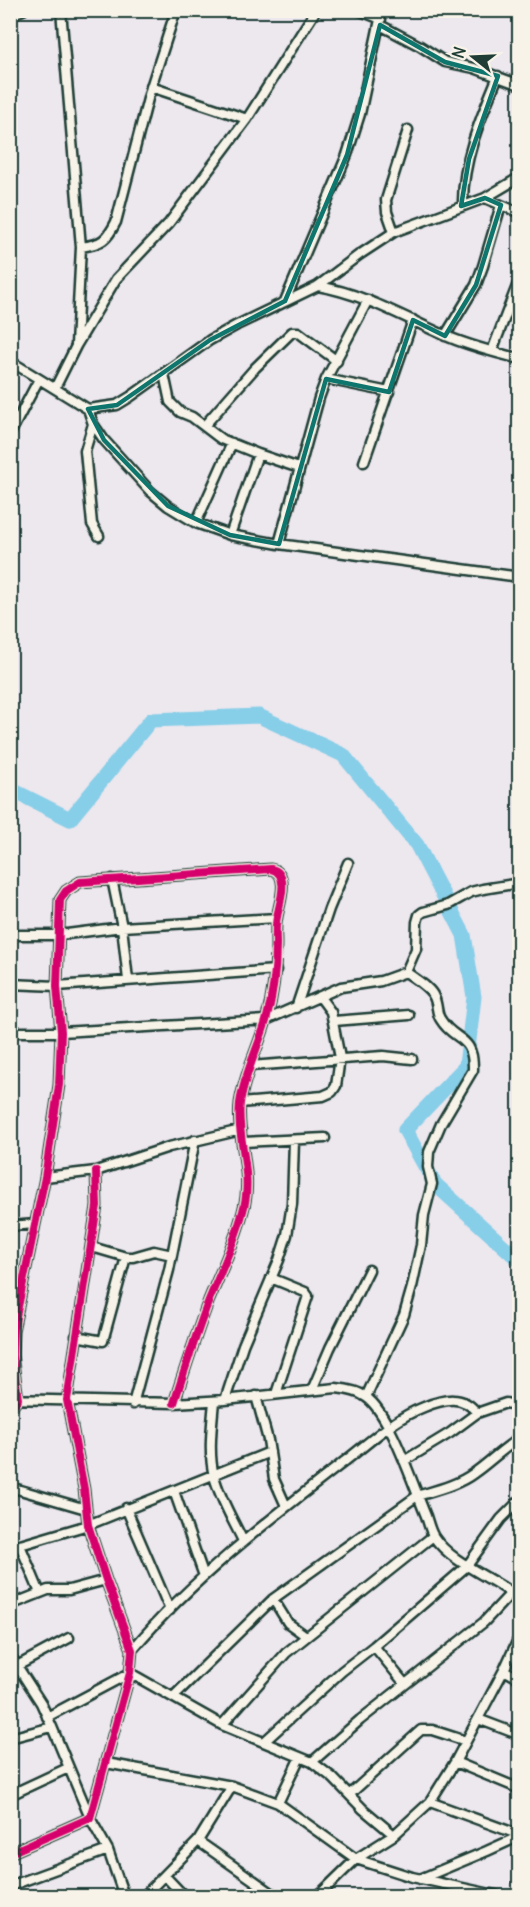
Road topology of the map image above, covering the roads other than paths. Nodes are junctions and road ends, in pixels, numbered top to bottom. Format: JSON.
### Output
{"nodes":[{"id":1,"x":23,"y":10,"type":"edge"},
{"id":2,"x":61,"y":10,"type":"edge"},
{"id":3,"x":176,"y":10,"type":"edge"},
{"id":4,"x":316,"y":10,"type":"edge"},
{"id":5,"x":358,"y":10,"type":"edge"},
{"id":6,"x":10,"y":15,"type":"edge"},
{"id":7,"x":381,"y":18,"type":"edge"},
{"id":8,"x":498,"y":76,"type":"junction"},
{"id":9,"x":519,"y":85,"type":"edge"},
{"id":10,"x":151,"y":87,"type":"junction"},
{"id":11,"x":247,"y":119,"type":"junction"},
{"id":12,"x":408,"y":130,"type":"dead end"},
{"id":13,"x":519,"y":177,"type":"edge"},
{"id":14,"x":485,"y":198,"type":"junction"},
{"id":15,"x":501,"y":205,"type":"junction"},
{"id":16,"x":463,"y":206,"type":"junction"},
{"id":17,"x":519,"y":213,"type":"edge"},
{"id":18,"x":394,"y":232,"type":"junction"},
{"id":19,"x":81,"y":247,"type":"junction"},
{"id":20,"x":519,"y":278,"type":"edge"},
{"id":21,"x":318,"y":286,"type":"junction"},
{"id":22,"x":368,"y":300,"type":"junction"},
{"id":23,"x":285,"y":301,"type":"junction"},
{"id":24,"x":413,"y":320,"type":"junction"},
{"id":25,"x":445,"y":336,"type":"junction"},
{"id":26,"x":76,"y":346,"type":"junction"},
{"id":27,"x":492,"y":351,"type":"junction"},
{"id":28,"x":519,"y":359,"type":"edge"},
{"id":29,"x":10,"y":361,"type":"edge"},
{"id":30,"x":337,"y":361,"type":"junction"},
{"id":31,"x":164,"y":374,"type":"junction"},
{"id":32,"x":39,"y":379,"type":"junction"},
{"id":33,"x":326,"y":379,"type":"junction"},
{"id":34,"x":55,"y":388,"type":"junction"},
{"id":35,"x":388,"y":392,"type":"junction"},
{"id":36,"x":88,"y":409,"type":"junction"},
{"id":37,"x":519,"y":414,"type":"edge"},
{"id":38,"x":519,"y":419,"type":"edge"},
{"id":39,"x":93,"y":424,"type":"junction"},
{"id":40,"x":204,"y":426,"type":"junction"},
{"id":41,"x":10,"y":434,"type":"edge"},
{"id":42,"x":232,"y":443,"type":"junction"},
{"id":43,"x":258,"y":454,"type":"junction"},
{"id":44,"x":364,"y":462,"type":"dead end"},
{"id":45,"x":299,"y":468,"type":"junction"},
{"id":46,"x":196,"y":523,"type":"junction"},
{"id":47,"x":230,"y":535,"type":"junction"},
{"id":48,"x":99,"y":536,"type":"dead end"},
{"id":49,"x":279,"y":544,"type":"junction"},
{"id":50,"x":519,"y":576,"type":"edge"},
{"id":51,"x":348,"y":863,"type":"dead end"},
{"id":52,"x":112,"y":879,"type":"junction"},
{"id":53,"x":519,"y":883,"type":"edge"},
{"id":54,"x":277,"y":918,"type":"junction"},
{"id":55,"x":122,"y":927,"type":"junction"},
{"id":56,"x":10,"y":935,"type":"edge"},
{"id":57,"x":59,"y":935,"type":"junction"},
{"id":58,"x":276,"y":970,"type":"junction"},
{"id":59,"x":406,"y":972,"type":"junction"},
{"id":60,"x":128,"y":980,"type":"junction"},
{"id":61,"x":10,"y":984,"type":"edge"},
{"id":62,"x":57,"y":986,"type":"junction"},
{"id":63,"x":320,"y":997,"type":"junction"},
{"id":64,"x":296,"y":1008,"type":"junction"},
{"id":65,"x":410,"y":1016,"type":"dead end"},
{"id":66,"x":266,"y":1020,"type":"junction"},
{"id":67,"x":334,"y":1022,"type":"junction"},
{"id":68,"x":10,"y":1032,"type":"edge"},
{"id":69,"x":61,"y":1032,"type":"junction"},
{"id":70,"x":339,"y":1058,"type":"junction"},
{"id":71,"x":412,"y":1059,"type":"dead end"},
{"id":72,"x":250,"y":1066,"type":"junction"},
{"id":73,"x":240,"y":1103,"type":"junction"},
{"id":74,"x":241,"y":1130,"type":"junction"},
{"id":75,"x":325,"y":1138,"type":"dead end"},
{"id":76,"x":195,"y":1140,"type":"junction"},
{"id":77,"x":294,"y":1140,"type":"junction"},
{"id":78,"x":244,"y":1142,"type":"junction"},
{"id":79,"x":96,"y":1171,"type":"junction"},
{"id":80,"x":45,"y":1177,"type":"junction"},
{"id":81,"x":35,"y":1224,"type":"junction"},
{"id":82,"x":10,"y":1226,"type":"edge"},
{"id":83,"x":92,"y":1247,"type":"junction"},
{"id":84,"x":172,"y":1255,"type":"junction"},
{"id":85,"x":126,"y":1257,"type":"junction"},
{"id":86,"x":369,"y":1270,"type":"dead end"},
{"id":87,"x":271,"y":1278,"type":"junction"},
{"id":88,"x":76,"y":1336,"type":"junction"},
{"id":89,"x":312,"y":1390,"type":"junction"},
{"id":90,"x":276,"y":1394,"type":"junction"},
{"id":91,"x":256,"y":1396,"type":"junction"},
{"id":92,"x":366,"y":1397,"type":"junction"},
{"id":93,"x":14,"y":1399,"type":"edge"},
{"id":94,"x":67,"y":1400,"type":"junction"},
{"id":95,"x":225,"y":1400,"type":"junction"},
{"id":96,"x":214,"y":1401,"type":"junction"},
{"id":97,"x":174,"y":1403,"type":"junction"},
{"id":98,"x":133,"y":1404,"type":"junction"},
{"id":99,"x":519,"y":1407,"type":"edge"},
{"id":100,"x":10,"y":1410,"type":"edge"},
{"id":101,"x":477,"y":1413,"type":"junction"},
{"id":102,"x":388,"y":1426,"type":"junction"},
{"id":103,"x":519,"y":1438,"type":"edge"},
{"id":104,"x":270,"y":1452,"type":"junction"},
{"id":105,"x":404,"y":1461,"type":"junction"},
{"id":106,"x":214,"y":1475,"type":"junction"},
{"id":107,"x":10,"y":1486,"type":"edge"},
{"id":108,"x":174,"y":1491,"type":"junction"},
{"id":109,"x":417,"y":1496,"type":"junction"},
{"id":110,"x":519,"y":1500,"type":"edge"},
{"id":111,"x":286,"y":1506,"type":"junction"},
{"id":112,"x":126,"y":1508,"type":"junction"},
{"id":113,"x":86,"y":1509,"type":"junction"},
{"id":114,"x":88,"y":1525,"type":"junction"},
{"id":115,"x":433,"y":1536,"type":"junction"},
{"id":116,"x":243,"y":1541,"type":"junction"},
{"id":117,"x":20,"y":1545,"type":"junction"},
{"id":118,"x":10,"y":1548,"type":"edge"},
{"id":119,"x":467,"y":1566,"type":"junction"},
{"id":120,"x":204,"y":1576,"type":"junction"},
{"id":121,"x":106,"y":1580,"type":"junction"},
{"id":122,"x":512,"y":1592,"type":"junction"},
{"id":123,"x":40,"y":1593,"type":"junction"},
{"id":124,"x":273,"y":1599,"type":"junction"},
{"id":125,"x":519,"y":1599,"type":"edge"},
{"id":126,"x":10,"y":1605,"type":"edge"},
{"id":127,"x":170,"y":1610,"type":"junction"},
{"id":128,"x":519,"y":1635,"type":"edge"},
{"id":129,"x":306,"y":1636,"type":"junction"},
{"id":130,"x":69,"y":1638,"type":"dead end"},
{"id":131,"x":374,"y":1647,"type":"junction"},
{"id":132,"x":132,"y":1650,"type":"junction"},
{"id":133,"x":10,"y":1655,"type":"edge"},
{"id":134,"x":17,"y":1666,"type":"junction"},
{"id":135,"x":504,"y":1670,"type":"junction"},
{"id":136,"x":130,"y":1673,"type":"junction"},
{"id":137,"x":519,"y":1678,"type":"edge"},
{"id":138,"x":405,"y":1684,"type":"junction"},
{"id":139,"x":173,"y":1697,"type":"junction"},
{"id":140,"x":47,"y":1717,"type":"junction"},
{"id":141,"x":478,"y":1719,"type":"junction"},
{"id":142,"x":222,"y":1725,"type":"junction"},
{"id":143,"x":52,"y":1727,"type":"junction"},
{"id":144,"x":519,"y":1735,"type":"edge"},
{"id":145,"x":10,"y":1738,"type":"edge"},
{"id":146,"x":265,"y":1741,"type":"junction"},
{"id":147,"x":466,"y":1741,"type":"junction"},
{"id":148,"x":300,"y":1756,"type":"junction"},
{"id":149,"x":106,"y":1762,"type":"junction"},
{"id":150,"x":312,"y":1762,"type":"junction"},
{"id":151,"x":455,"y":1762,"type":"junction"},
{"id":152,"x":68,"y":1768,"type":"junction"},
{"id":153,"x":232,"y":1786,"type":"junction"},
{"id":154,"x":519,"y":1789,"type":"edge"},
{"id":155,"x":350,"y":1794,"type":"junction"},
{"id":156,"x":10,"y":1795,"type":"edge"},
{"id":157,"x":430,"y":1802,"type":"junction"},
{"id":158,"x":278,"y":1803,"type":"junction"},
{"id":159,"x":90,"y":1818,"type":"junction"},
{"id":160,"x":394,"y":1835,"type":"junction"},
{"id":161,"x":519,"y":1836,"type":"edge"},
{"id":162,"x":198,"y":1841,"type":"junction"},
{"id":163,"x":108,"y":1850,"type":"junction"},
{"id":164,"x":10,"y":1853,"type":"edge"},
{"id":165,"x":356,"y":1859,"type":"junction"},
{"id":166,"x":165,"y":1876,"type":"junction"},
{"id":167,"x":420,"y":1879,"type":"junction"},
{"id":168,"x":10,"y":1886,"type":"edge"},
{"id":169,"x":124,"y":1896,"type":"edge"},
{"id":170,"x":144,"y":1896,"type":"edge"},
{"id":171,"x":184,"y":1896,"type":"edge"},
{"id":172,"x":276,"y":1896,"type":"edge"},
{"id":173,"x":318,"y":1896,"type":"edge"},
{"id":174,"x":500,"y":1896,"type":"edge"}],
"edges":[{"from":1,"to":6,"type":"street"},
{"from":2,"to":19,"type":"street"},
{"from":3,"to":10,"type":"street"},
{"from":4,"to":11,"type":"street"},
{"from":5,"to":7,"type":"street"},
{"from":7,"to":8,"type":"street"},
{"from":7,"to":23,"type":"street"},
{"from":8,"to":9,"type":"street"},
{"from":8,"to":16,"type":"street"},
{"from":10,"to":11,"type":"street"},
{"from":10,"to":19,"type":"street"},
{"from":11,"to":26,"type":"street"},
{"from":12,"to":18,"type":"street"},
{"from":13,"to":14,"type":"street"},
{"from":14,"to":15,"type":"street"},
{"from":14,"to":16,"type":"street"},
{"from":15,"to":17,"type":"street"},
{"from":15,"to":25,"type":"street"},
{"from":16,"to":18,"type":"street"},
{"from":18,"to":21,"type":"street"},
{"from":19,"to":26,"type":"street"},
{"from":20,"to":27,"type":"street"},
{"from":21,"to":22,"type":"street"},
{"from":21,"to":23,"type":"street"},
{"from":22,"to":24,"type":"street"},
{"from":22,"to":30,"type":"street"},
{"from":23,"to":31,"type":"street"},
{"from":24,"to":25,"type":"street"},
{"from":24,"to":35,"type":"street"},
{"from":25,"to":27,"type":"street"},
{"from":26,"to":34,"type":"street"},
{"from":27,"to":28,"type":"street"},
{"from":29,"to":32,"type":"street"},
{"from":30,"to":33,"type":"street"},
{"from":30,"to":40,"type":"street"},
{"from":31,"to":36,"type":"street"},
{"from":31,"to":40,"type":"street"},
{"from":32,"to":34,"type":"street"},
{"from":32,"to":41,"type":"street"},
{"from":33,"to":35,"type":"street"},
{"from":33,"to":45,"type":"street"},
{"from":34,"to":36,"type":"street"},
{"from":35,"to":44,"type":"street"},
{"from":36,"to":39,"type":"street"},
{"from":37,"to":38,"type":"street"},
{"from":39,"to":46,"type":"street"},
{"from":39,"to":48,"type":"street"},
{"from":40,"to":42,"type":"street"},
{"from":42,"to":43,"type":"street"},
{"from":42,"to":46,"type":"street"},
{"from":43,"to":45,"type":"street"},
{"from":43,"to":47,"type":"street"},
{"from":45,"to":49,"type":"street"},
{"from":46,"to":47,"type":"street"},
{"from":47,"to":49,"type":"street"},
{"from":49,"to":50,"type":"street"},
{"from":51,"to":64,"type":"street"},
{"from":52,"to":54,"type":"street"},
{"from":52,"to":55,"type":"street"},
{"from":52,"to":57,"type":"street"},
{"from":53,"to":59,"type":"street"},
{"from":54,"to":55,"type":"street"},
{"from":54,"to":58,"type":"street"},
{"from":55,"to":57,"type":"street"},
{"from":55,"to":60,"type":"street"},
{"from":56,"to":57,"type":"street"},
{"from":57,"to":62,"type":"street"},
{"from":58,"to":60,"type":"street"},
{"from":58,"to":66,"type":"street"},
{"from":59,"to":63,"type":"street"},
{"from":59,"to":92,"type":"street"},
{"from":60,"to":62,"type":"street"},
{"from":61,"to":62,"type":"street"},
{"from":62,"to":69,"type":"street"},
{"from":63,"to":64,"type":"street"},
{"from":63,"to":67,"type":"street"},
{"from":64,"to":66,"type":"street"},
{"from":65,"to":67,"type":"street"},
{"from":66,"to":69,"type":"street"},
{"from":66,"to":72,"type":"street"},
{"from":67,"to":70,"type":"street"},
{"from":68,"to":69,"type":"street"},
{"from":69,"to":80,"type":"street"},
{"from":70,"to":71,"type":"street"},
{"from":70,"to":72,"type":"street"},
{"from":70,"to":73,"type":"street"},
{"from":72,"to":73,"type":"street"},
{"from":73,"to":74,"type":"street"},
{"from":74,"to":76,"type":"street"},
{"from":74,"to":78,"type":"street"},
{"from":75,"to":77,"type":"street"},
{"from":76,"to":79,"type":"street"},
{"from":76,"to":84,"type":"street"},
{"from":77,"to":78,"type":"street"},
{"from":77,"to":87,"type":"street"},
{"from":78,"to":97,"type":"street"},
{"from":79,"to":80,"type":"street"},
{"from":79,"to":83,"type":"street"},
{"from":80,"to":81,"type":"street"},
{"from":81,"to":82,"type":"street"},
{"from":81,"to":93,"type":"street"},
{"from":83,"to":85,"type":"street"},
{"from":83,"to":88,"type":"street"},
{"from":84,"to":85,"type":"street"},
{"from":84,"to":98,"type":"street"},
{"from":85,"to":88,"type":"street"},
{"from":86,"to":89,"type":"street"},
{"from":87,"to":90,"type":"street"},
{"from":87,"to":95,"type":"street"},
{"from":88,"to":94,"type":"street"},
{"from":89,"to":90,"type":"street"},
{"from":89,"to":92,"type":"street"},
{"from":90,"to":91,"type":"street"},
{"from":91,"to":95,"type":"street"},
{"from":91,"to":104,"type":"street"},
{"from":92,"to":102,"type":"street"},
{"from":93,"to":94,"type":"street"},
{"from":93,"to":100,"type":"street"},
{"from":94,"to":98,"type":"street"},
{"from":94,"to":113,"type":"street"},
{"from":95,"to":96,"type":"street"},
{"from":96,"to":97,"type":"street"},
{"from":96,"to":106,"type":"street"},
{"from":97,"to":98,"type":"street"},
{"from":99,"to":101,"type":"street"},
{"from":101,"to":102,"type":"street"},
{"from":101,"to":105,"type":"street"},
{"from":102,"to":105,"type":"street"},
{"from":102,"to":111,"type":"street"},
{"from":103,"to":109,"type":"street"},
{"from":104,"to":106,"type":"street"},
{"from":104,"to":111,"type":"street"},
{"from":105,"to":109,"type":"street"},
{"from":106,"to":108,"type":"street"},
{"from":106,"to":116,"type":"street"},
{"from":107,"to":113,"type":"street"},
{"from":108,"to":112,"type":"street"},
{"from":108,"to":120,"type":"street"},
{"from":109,"to":115,"type":"street"},
{"from":109,"to":124,"type":"street"},
{"from":110,"to":119,"type":"street"},
{"from":111,"to":116,"type":"street"},
{"from":112,"to":114,"type":"street"},
{"from":112,"to":127,"type":"street"},
{"from":113,"to":114,"type":"street"},
{"from":114,"to":117,"type":"street"},
{"from":114,"to":121,"type":"street"},
{"from":115,"to":119,"type":"street"},
{"from":115,"to":129,"type":"street"},
{"from":116,"to":120,"type":"street"},
{"from":117,"to":118,"type":"street"},
{"from":117,"to":123,"type":"street"},
{"from":119,"to":122,"type":"street"},
{"from":119,"to":131,"type":"street"},
{"from":120,"to":127,"type":"street"},
{"from":121,"to":123,"type":"street"},
{"from":121,"to":132,"type":"street"},
{"from":122,"to":125,"type":"street"},
{"from":122,"to":138,"type":"street"},
{"from":123,"to":126,"type":"street"},
{"from":124,"to":129,"type":"street"},
{"from":124,"to":139,"type":"street"},
{"from":127,"to":132,"type":"street"},
{"from":128,"to":135,"type":"street"},
{"from":129,"to":142,"type":"street"},
{"from":130,"to":134,"type":"street"},
{"from":131,"to":138,"type":"street"},
{"from":131,"to":146,"type":"street"},
{"from":132,"to":136,"type":"street"},
{"from":133,"to":134,"type":"street"},
{"from":134,"to":140,"type":"street"},
{"from":135,"to":137,"type":"street"},
{"from":135,"to":141,"type":"street"},
{"from":136,"to":139,"type":"street"},
{"from":136,"to":140,"type":"street"},
{"from":136,"to":149,"type":"street"},
{"from":138,"to":150,"type":"street"},
{"from":139,"to":142,"type":"street"},
{"from":140,"to":143,"type":"street"},
{"from":141,"to":144,"type":"street"},
{"from":141,"to":147,"type":"street"},
{"from":142,"to":146,"type":"street"},
{"from":143,"to":145,"type":"street"},
{"from":143,"to":152,"type":"street"},
{"from":146,"to":148,"type":"street"},
{"from":147,"to":151,"type":"street"},
{"from":147,"to":155,"type":"street"},
{"from":148,"to":150,"type":"street"},
{"from":148,"to":158,"type":"street"},
{"from":149,"to":153,"type":"street"},
{"from":149,"to":159,"type":"street"},
{"from":150,"to":155,"type":"street"},
{"from":151,"to":154,"type":"street"},
{"from":151,"to":157,"type":"street"},
{"from":152,"to":156,"type":"street"},
{"from":152,"to":159,"type":"street"},
{"from":153,"to":158,"type":"street"},
{"from":153,"to":162,"type":"street"},
{"from":155,"to":160,"type":"street"},
{"from":157,"to":160,"type":"street"},
{"from":157,"to":161,"type":"street"},
{"from":158,"to":165,"type":"street"},
{"from":159,"to":163,"type":"street"},
{"from":159,"to":164,"type":"street"},
{"from":160,"to":165,"type":"street"},
{"from":161,"to":167,"type":"street"},
{"from":162,"to":166,"type":"street"},
{"from":162,"to":172,"type":"street"},
{"from":163,"to":168,"type":"street"},
{"from":163,"to":169,"type":"street"},
{"from":165,"to":167,"type":"street"},
{"from":165,"to":173,"type":"street"},
{"from":166,"to":170,"type":"street"},
{"from":166,"to":171,"type":"street"},
{"from":167,"to":174,"type":"street"}]}
